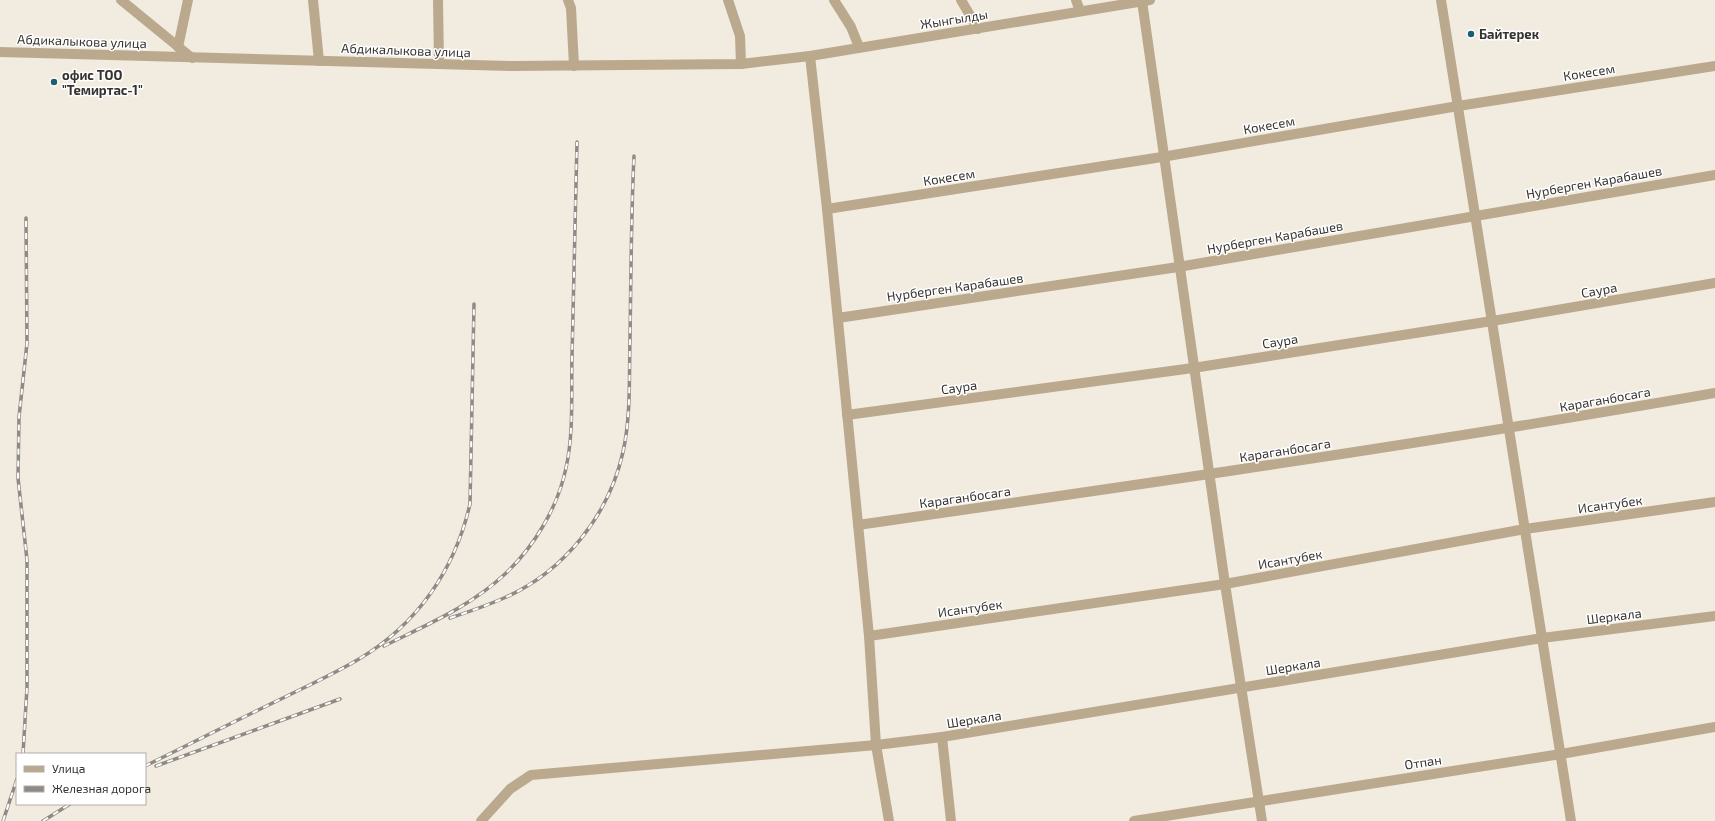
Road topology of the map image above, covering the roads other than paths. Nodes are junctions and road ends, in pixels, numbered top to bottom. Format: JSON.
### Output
{"nodes":[{"id":1,"x":121,"y":0,"type":"edge"},
{"id":2,"x":188,"y":0,"type":"edge"},
{"id":3,"x":313,"y":0,"type":"edge"},
{"id":4,"x":438,"y":0,"type":"edge"},
{"id":5,"x":568,"y":0,"type":"edge"},
{"id":6,"x":728,"y":0,"type":"edge"},
{"id":7,"x":834,"y":0,"type":"edge"},
{"id":8,"x":961,"y":0,"type":"edge"},
{"id":9,"x":1076,"y":0,"type":"edge"},
{"id":10,"x":1441,"y":0,"type":"edge"},
{"id":11,"x":1146,"y":1,"type":"edge"},
{"id":12,"x":1080,"y":11,"type":"junction"},
{"id":13,"x":978,"y":29,"type":"junction"},
{"id":14,"x":178,"y":47,"type":"junction"},
{"id":15,"x":859,"y":47,"type":"junction"},
{"id":16,"x":0,"y":52,"type":"edge"},
{"id":17,"x":810,"y":56,"type":"junction"},
{"id":18,"x":192,"y":58,"type":"junction"},
{"id":19,"x":319,"y":61,"type":"junction"},
{"id":20,"x":438,"y":64,"type":"junction"},
{"id":21,"x":741,"y":64,"type":"junction"},
{"id":22,"x":574,"y":66,"type":"junction"},
{"id":23,"x":1715,"y":66,"type":"edge"},
{"id":24,"x":1458,"y":106,"type":"junction"},
{"id":25,"x":1162,"y":157,"type":"junction"},
{"id":26,"x":1715,"y":175,"type":"edge"},
{"id":27,"x":827,"y":209,"type":"junction"},
{"id":28,"x":1476,"y":216,"type":"junction"},
{"id":29,"x":1178,"y":267,"type":"junction"},
{"id":30,"x":1715,"y":283,"type":"edge"},
{"id":31,"x":838,"y":318,"type":"junction"},
{"id":32,"x":1492,"y":321,"type":"junction"},
{"id":33,"x":1193,"y":368,"type":"junction"},
{"id":34,"x":1715,"y":393,"type":"edge"},
{"id":35,"x":847,"y":415,"type":"junction"},
{"id":36,"x":1509,"y":429,"type":"junction"},
{"id":37,"x":1209,"y":475,"type":"junction"},
{"id":38,"x":1715,"y":502,"type":"edge"},
{"id":39,"x":858,"y":525,"type":"junction"},
{"id":40,"x":1525,"y":530,"type":"junction"},
{"id":41,"x":1225,"y":584,"type":"junction"},
{"id":42,"x":1715,"y":616,"type":"edge"},
{"id":43,"x":869,"y":636,"type":"junction"},
{"id":44,"x":1542,"y":638,"type":"junction"},
{"id":45,"x":1241,"y":688,"type":"junction"},
{"id":46,"x":1715,"y":727,"type":"edge"},
{"id":47,"x":942,"y":737,"type":"junction"},
{"id":48,"x":876,"y":745,"type":"junction"},
{"id":49,"x":1560,"y":754,"type":"junction"},
{"id":50,"x":1259,"y":800,"type":"junction"},
{"id":51,"x":481,"y":821,"type":"edge"},
{"id":52,"x":889,"y":821,"type":"edge"},
{"id":53,"x":951,"y":821,"type":"edge"},
{"id":54,"x":1134,"y":821,"type":"edge"},
{"id":55,"x":1262,"y":821,"type":"edge"},
{"id":56,"x":1571,"y":821,"type":"edge"}],
"edges":[{"from":1,"to":14,"type":"street"},
{"from":2,"to":14,"type":"street"},
{"from":3,"to":19,"type":"street"},
{"from":4,"to":20,"type":"street"},
{"from":5,"to":22,"type":"street"},
{"from":6,"to":21,"type":"street"},
{"from":7,"to":15,"type":"street"},
{"from":8,"to":13,"type":"street"},
{"from":9,"to":12,"type":"street"},
{"from":10,"to":24,"type":"street"},
{"from":11,"to":12,"type":"street","name":"Жынгылды"},
{"from":11,"to":25,"type":"street"},
{"from":12,"to":13,"type":"street","name":"Жынгылды"},
{"from":13,"to":15,"type":"street","name":"Жынгылды"},
{"from":14,"to":18,"type":"street"},
{"from":15,"to":17,"type":"street","name":"Жынгылды"},
{"from":16,"to":18,"type":"street","name":"Абдикалыкова улица"},
{"from":17,"to":21,"type":"street","name":"Абдикалыкова улица"},
{"from":17,"to":27,"type":"street"},
{"from":18,"to":19,"type":"street","name":"Абдикалыкова улица"},
{"from":19,"to":20,"type":"street","name":"Абдикалыкова улица"},
{"from":20,"to":22,"type":"street","name":"Абдикалыкова улица"},
{"from":21,"to":22,"type":"street","name":"Абдикалыкова улица"},
{"from":23,"to":24,"type":"street","name":"Кокесем"},
{"from":24,"to":25,"type":"street","name":"Кокесем"},
{"from":24,"to":28,"type":"street"},
{"from":25,"to":27,"type":"street","name":"Кокесем"},
{"from":25,"to":29,"type":"street"},
{"from":26,"to":28,"type":"street","name":"Нурберген Карабашев"},
{"from":27,"to":31,"type":"street"},
{"from":28,"to":29,"type":"street","name":"Нурберген Карабашев"},
{"from":28,"to":32,"type":"street"},
{"from":29,"to":31,"type":"street","name":"Нурберген Карабашев"},
{"from":29,"to":33,"type":"street"},
{"from":30,"to":32,"type":"street","name":"Саура"},
{"from":31,"to":35,"type":"street"},
{"from":32,"to":33,"type":"street","name":"Саура"},
{"from":32,"to":36,"type":"street"},
{"from":33,"to":35,"type":"street","name":"Саура"},
{"from":33,"to":37,"type":"street"},
{"from":34,"to":36,"type":"street","name":"Караганбосага"},
{"from":35,"to":39,"type":"street"},
{"from":36,"to":37,"type":"street","name":"Караганбосага"},
{"from":36,"to":40,"type":"street"},
{"from":37,"to":39,"type":"street","name":"Караганбосага"},
{"from":37,"to":41,"type":"street"},
{"from":38,"to":40,"type":"street","name":"Исантубек"},
{"from":39,"to":43,"type":"street"},
{"from":40,"to":41,"type":"street","name":"Исантубек"},
{"from":40,"to":44,"type":"street"},
{"from":41,"to":43,"type":"street","name":"Исантубек"},
{"from":41,"to":45,"type":"street"},
{"from":42,"to":44,"type":"street","name":"Шеркала"},
{"from":43,"to":48,"type":"street"},
{"from":44,"to":45,"type":"street","name":"Шеркала"},
{"from":44,"to":49,"type":"street"},
{"from":45,"to":47,"type":"street","name":"Шеркала"},
{"from":45,"to":50,"type":"street"},
{"from":46,"to":49,"type":"street","name":"Отпан"},
{"from":47,"to":48,"type":"street","name":"Шеркала"},
{"from":47,"to":53,"type":"street"},
{"from":48,"to":51,"type":"street","name":"Шеркала"},
{"from":48,"to":52,"type":"street"},
{"from":49,"to":50,"type":"street","name":"Отпан"},
{"from":49,"to":56,"type":"street"},
{"from":50,"to":54,"type":"street","name":"Отпан"},
{"from":50,"to":55,"type":"street"}]}
